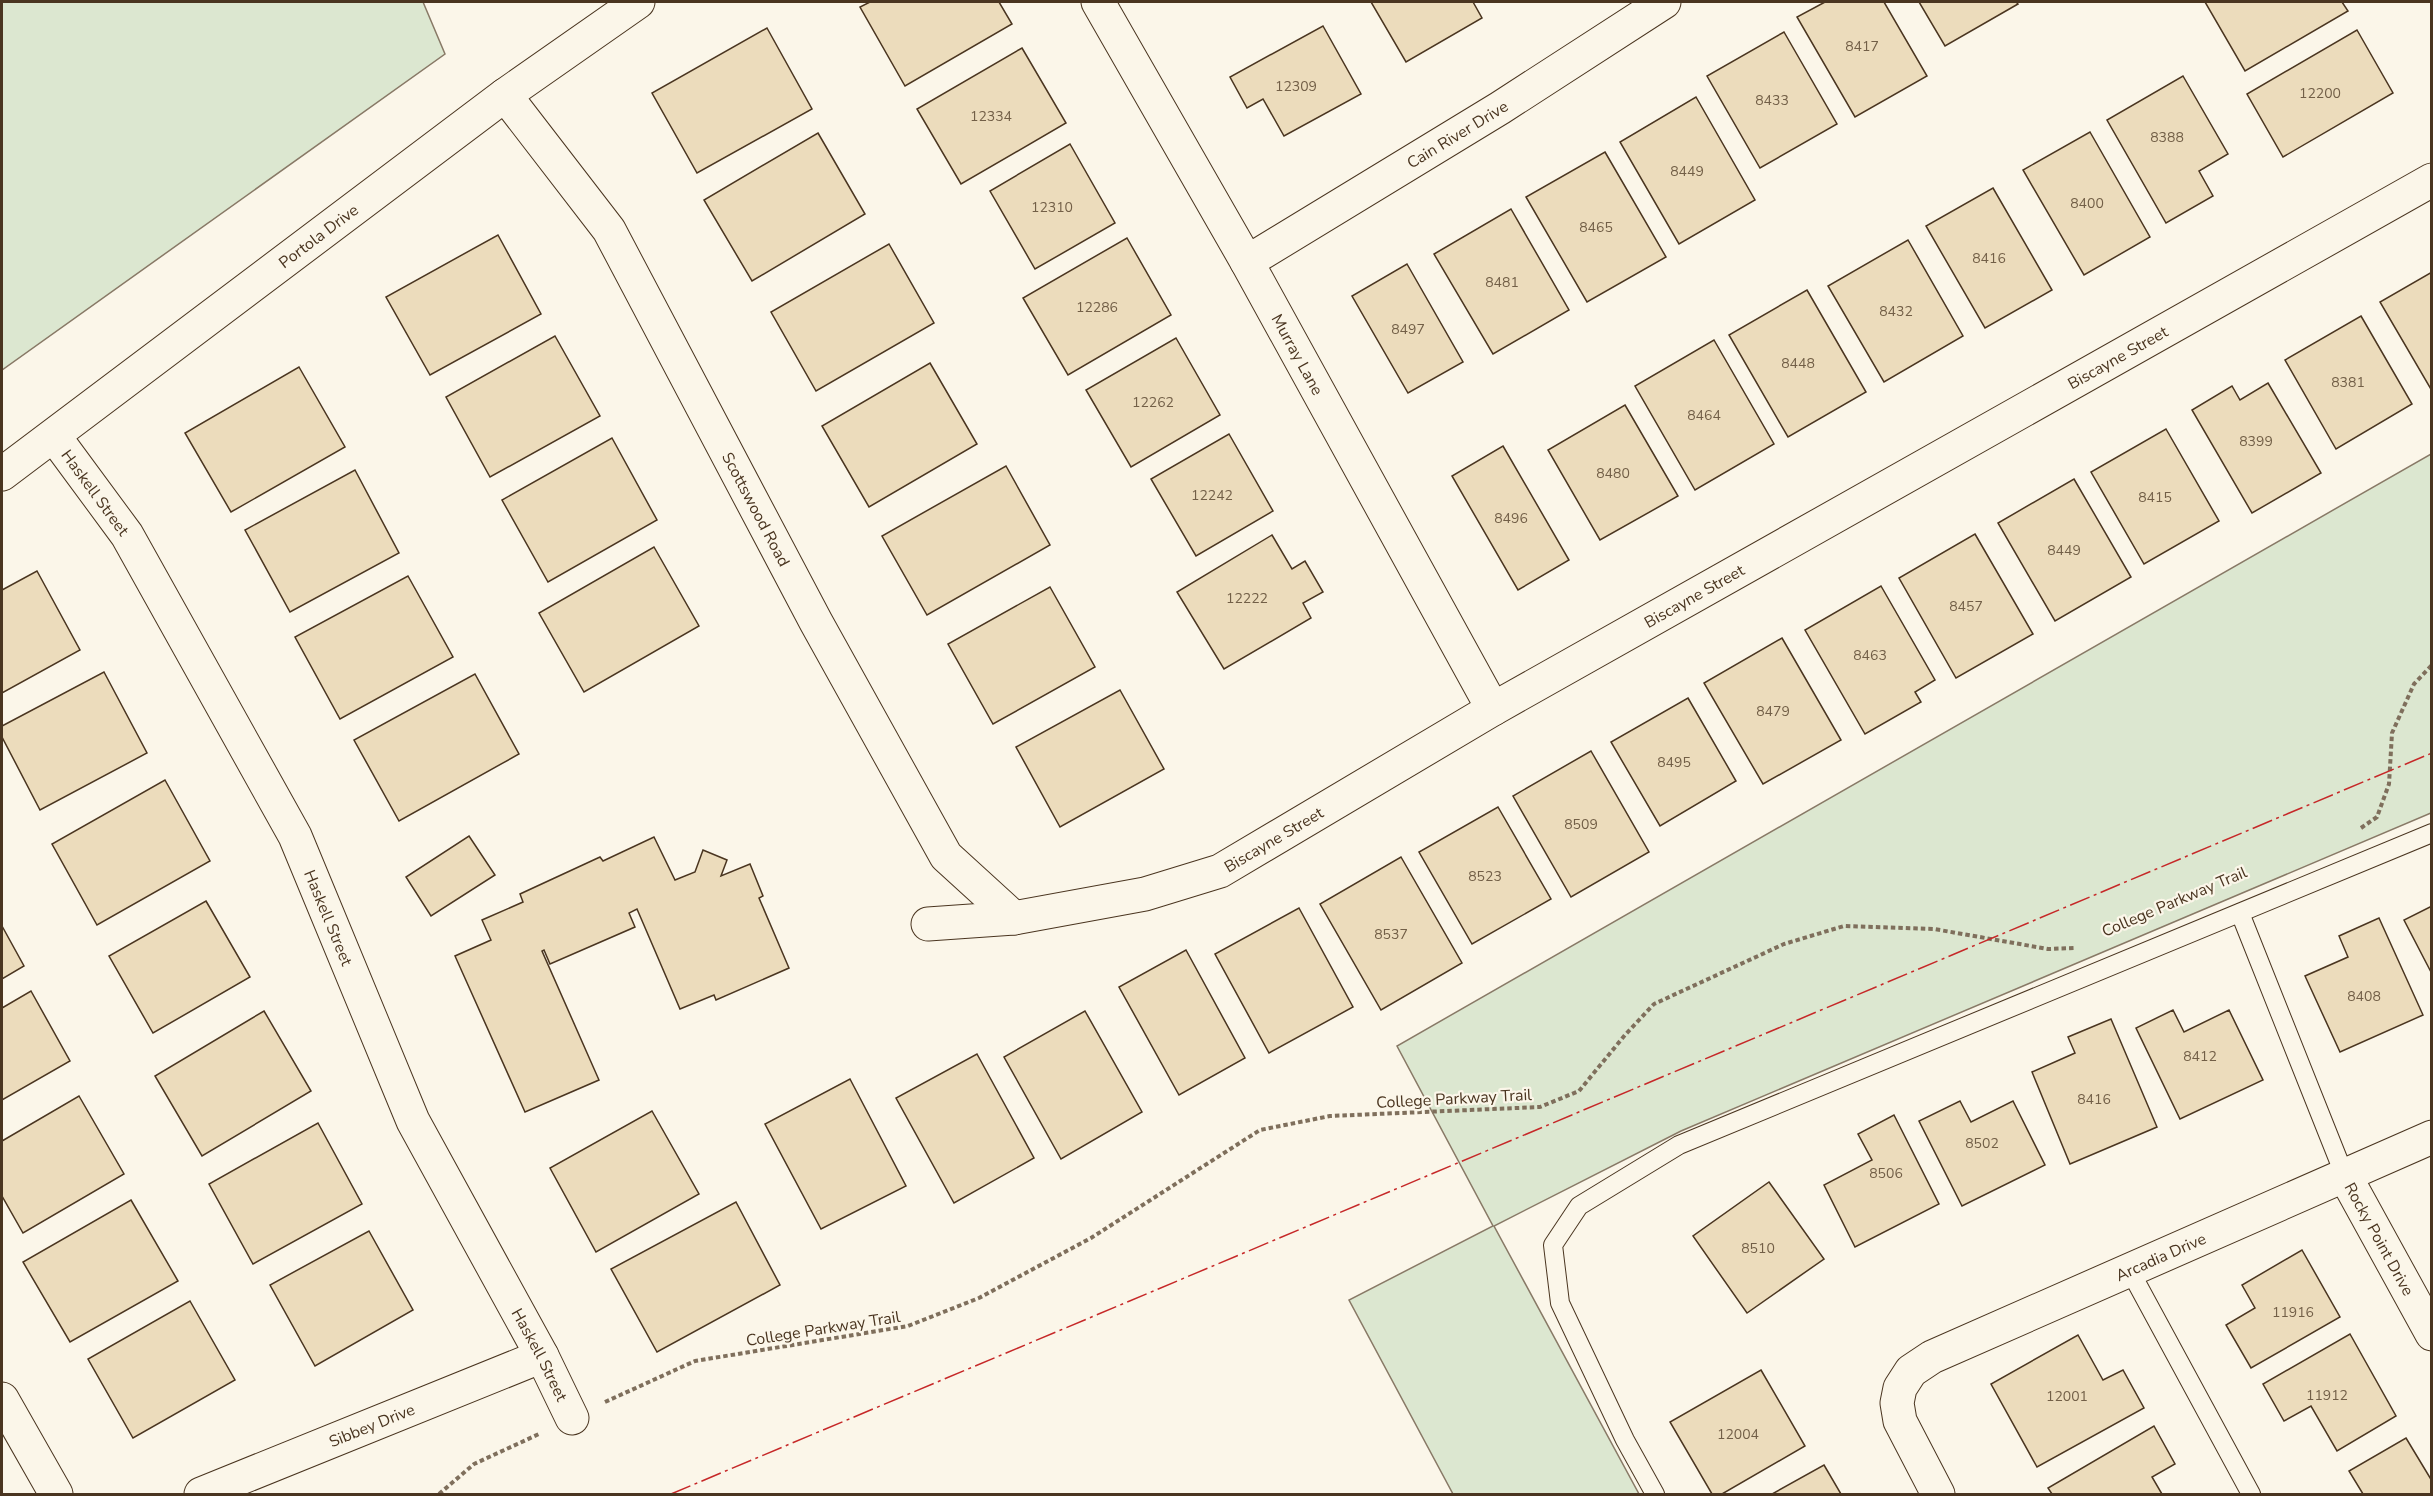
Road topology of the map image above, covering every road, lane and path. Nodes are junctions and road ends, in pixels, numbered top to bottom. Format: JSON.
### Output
{"nodes":[{"id":1,"x":638,"y":2,"type":"edge"},
{"id":2,"x":1098,"y":2,"type":"edge"},
{"id":3,"x":1664,"y":2,"type":"edge"},
{"id":4,"x":505,"y":95,"type":"junction"},
{"id":5,"x":2432,"y":180,"type":"edge"},
{"id":6,"x":1247,"y":262,"type":"junction"},
{"id":7,"x":54,"y":436,"type":"junction"},
{"id":8,"x":2,"y":474,"type":"edge"},
{"id":9,"x":2432,"y":665,"type":"edge"},
{"id":10,"x":1493,"y":709,"type":"junction"},
{"id":11,"x":2432,"y":833,"type":"edge"},
{"id":12,"x":2352,"y":834,"type":"dead end"},
{"id":13,"x":2240,"y":913,"type":"junction"},
{"id":14,"x":1014,"y":918,"type":"junction"},
{"id":15,"x":928,"y":924,"type":"dead end"},
{"id":16,"x":2083,"y":948,"type":"dead end"},
{"id":17,"x":2432,"y":1137,"type":"edge"},
{"id":18,"x":2344,"y":1174,"type":"junction"},
{"id":19,"x":2129,"y":1269,"type":"junction"},
{"id":20,"x":2432,"y":1334,"type":"edge"},
{"id":21,"x":542,"y":1356,"type":"junction"},
{"id":22,"x":2,"y":1399,"type":"edge"},
{"id":23,"x":572,"y":1418,"type":"junction"},
{"id":24,"x":56,"y":1494,"type":"edge"},
{"id":25,"x":201,"y":1494,"type":"edge"},
{"id":26,"x":439,"y":1494,"type":"edge"},
{"id":27,"x":1655,"y":1494,"type":"edge"},
{"id":28,"x":1938,"y":1494,"type":"edge"},
{"id":29,"x":2251,"y":1494,"type":"edge"}],
"edges":[{"from":1,"to":4,"type":"street","name":"Portola Drive"},
{"from":2,"to":6,"type":"street","name":"Murray Lane"},
{"from":3,"to":6,"type":"street","name":"Cain River Drive"},
{"from":4,"to":7,"type":"street","name":"Portola Drive"},
{"from":4,"to":14,"type":"street","name":"Scottswood Road"},
{"from":5,"to":10,"type":"street","name":"Biscayne Street"},
{"from":6,"to":10,"type":"street","name":"Murray Lane"},
{"from":7,"to":8,"type":"street","name":"Portola Drive"},
{"from":7,"to":21,"type":"street","name":"Haskell Street"},
{"from":9,"to":12,"type":"path"},
{"from":10,"to":14,"type":"street","name":"Biscayne Street"},
{"from":11,"to":13,"type":"lane"},
{"from":13,"to":18,"type":"lane"},
{"from":13,"to":27,"type":"lane"},
{"from":14,"to":15,"type":"street","name":"Biscayne Street"},
{"from":16,"to":23,"type":"path","name":"College Parkway Trail"},
{"from":17,"to":18,"type":"street","name":"Arcadia Drive"},
{"from":18,"to":19,"type":"street","name":"Arcadia Drive"},
{"from":18,"to":20,"type":"street","name":"Rocky Point Drive"},
{"from":19,"to":28,"type":"street","name":"Arcadia Drive"},
{"from":19,"to":29,"type":"lane"},
{"from":21,"to":23,"type":"street","name":"Haskell Street"},
{"from":21,"to":25,"type":"street","name":"Sibbey Drive"},
{"from":22,"to":24,"type":"street"},
{"from":23,"to":26,"type":"path","name":"College Parkway Trail"}]}
